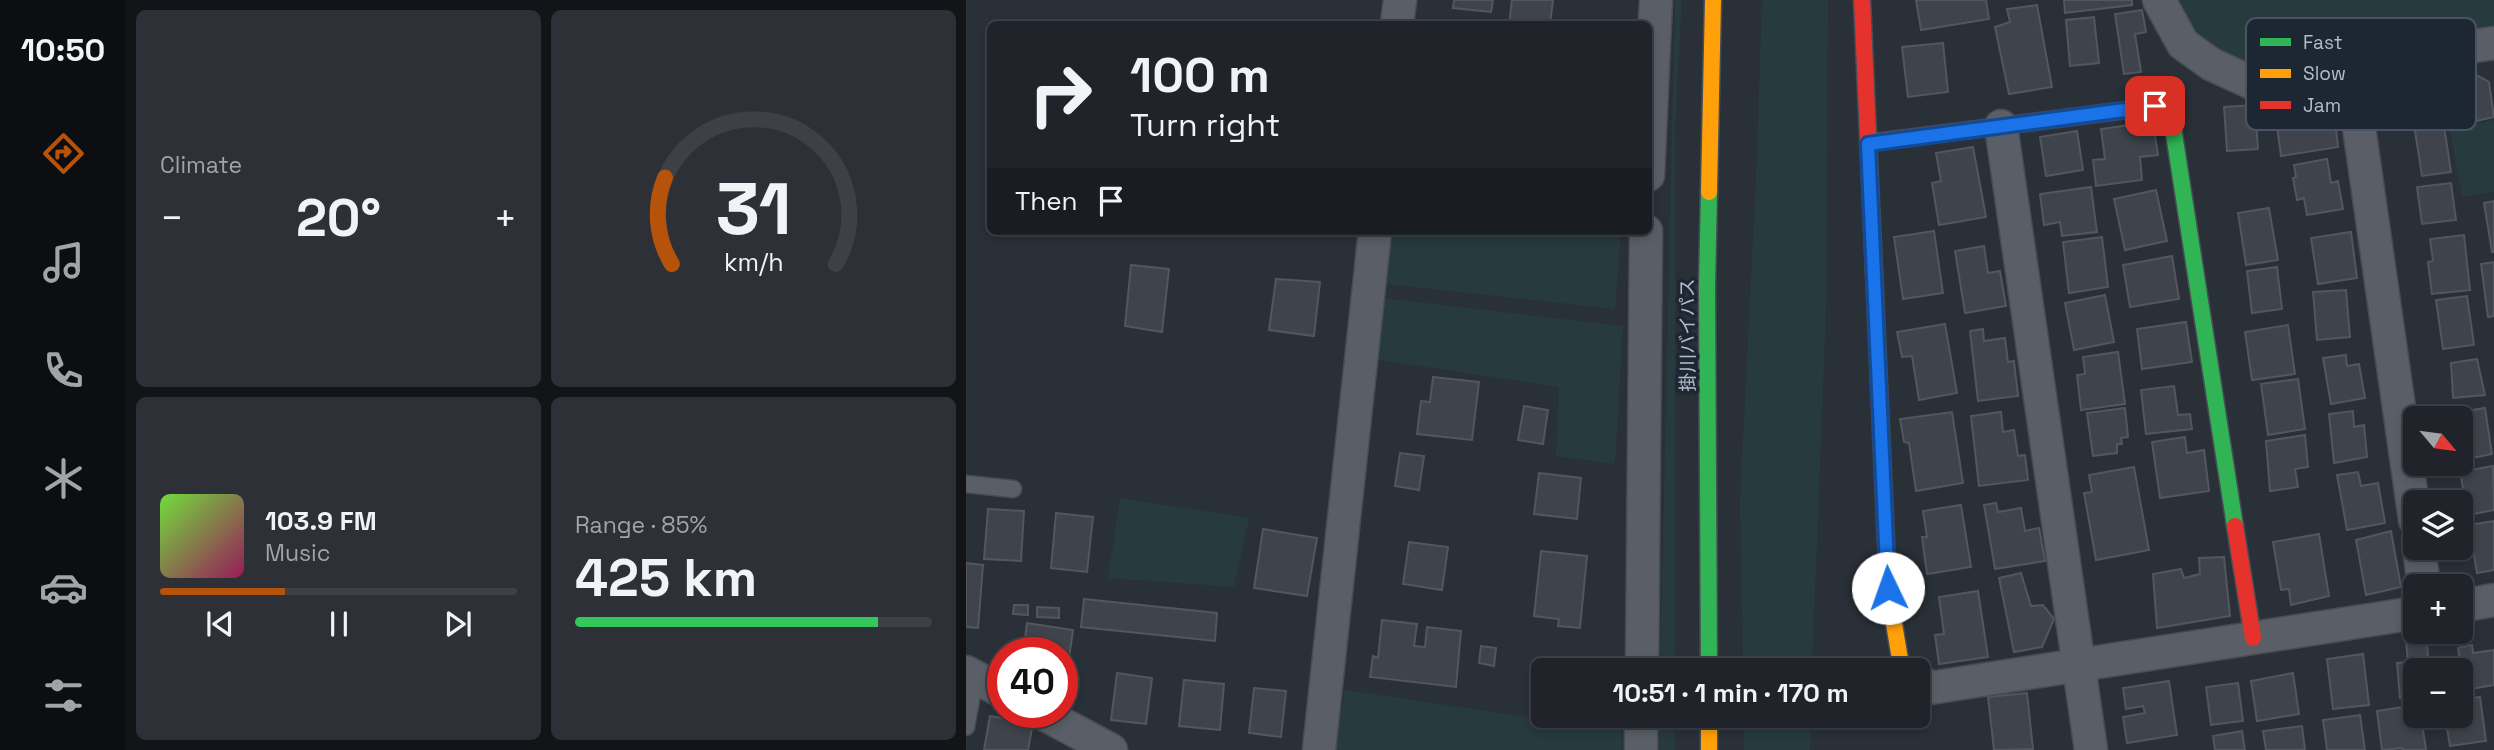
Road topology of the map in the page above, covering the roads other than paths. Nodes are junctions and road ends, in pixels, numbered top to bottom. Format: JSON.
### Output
{"nodes":[{"id":1,"x":1400,"y":0,"type":"edge"},
{"id":2,"x":1656,"y":0,"type":"edge"},
{"id":3,"x":1713,"y":0,"type":"edge"},
{"id":4,"x":1862,"y":0,"type":"edge"},
{"id":5,"x":2159,"y":0,"type":"edge"},
{"id":6,"x":1397,"y":21,"type":"edge"},
{"id":7,"x":2494,"y":43,"type":"edge"},
{"id":8,"x":2476,"y":46,"type":"edge"},
{"id":9,"x":2246,"y":80,"type":"edge"},
{"id":10,"x":1652,"y":88,"type":"edge"},
{"id":11,"x":2001,"y":126,"type":"junction"},
{"id":12,"x":2359,"y":130,"type":"edge"},
{"id":13,"x":1868,"y":144,"type":"junction"},
{"id":14,"x":1725,"y":152,"type":"dead end"},
{"id":15,"x":1375,"y":235,"type":"edge"},
{"id":16,"x":1646,"y":235,"type":"edge"},
{"id":17,"x":1707,"y":286,"type":"junction"},
{"id":18,"x":966,"y":485,"type":"edge"},
{"id":19,"x":1013,"y":489,"type":"dead end"},
{"id":20,"x":2411,"y":490,"type":"edge"},
{"id":21,"x":2494,"y":600,"type":"edge"},
{"id":22,"x":2473,"y":604,"type":"edge"},
{"id":23,"x":2403,"y":614,"type":"edge"},
{"id":24,"x":2253,"y":638,"type":"junction"},
{"id":25,"x":1642,"y":658,"type":"edge"},
{"id":26,"x":1709,"y":658,"type":"edge"},
{"id":27,"x":1900,"y":658,"type":"edge"},
{"id":28,"x":2078,"y":665,"type":"junction"},
{"id":29,"x":970,"y":675,"type":"edge"},
{"id":30,"x":987,"y":684,"type":"edge"},
{"id":31,"x":1930,"y":688,"type":"edge"},
{"id":32,"x":966,"y":727,"type":"edge"},
{"id":33,"x":1070,"y":728,"type":"edge"},
{"id":34,"x":1641,"y":728,"type":"edge"},
{"id":35,"x":1709,"y":728,"type":"edge"},
{"id":36,"x":1111,"y":750,"type":"edge"},
{"id":37,"x":1319,"y":750,"type":"edge"},
{"id":38,"x":1641,"y":750,"type":"edge"},
{"id":39,"x":1709,"y":750,"type":"edge"},
{"id":40,"x":2091,"y":750,"type":"edge"}],
"edges":[{"from":1,"to":6,"type":"street"},
{"from":2,"to":10,"type":"street"},
{"from":3,"to":17,"type":"main road","name":"掛川バイパス"},
{"from":4,"to":13,"type":"main road"},
{"from":5,"to":9,"type":"street"},
{"from":7,"to":8,"type":"street"},
{"from":11,"to":13,"type":"main road"},
{"from":11,"to":24,"type":"main road"},
{"from":11,"to":28,"type":"street"},
{"from":12,"to":20,"type":"street"},
{"from":13,"to":27,"type":"main road"},
{"from":14,"to":17,"type":"main road"},
{"from":15,"to":37,"type":"street"},
{"from":16,"to":25,"type":"street"},
{"from":17,"to":26,"type":"main road","name":"掛川バイパス"},
{"from":18,"to":19,"type":"lane"},
{"from":21,"to":22,"type":"street"},
{"from":23,"to":24,"type":"street"},
{"from":24,"to":28,"type":"street"},
{"from":28,"to":31,"type":"street"},
{"from":28,"to":40,"type":"street"},
{"from":29,"to":30,"type":"street"},
{"from":29,"to":32,"type":"lane"},
{"from":33,"to":36,"type":"street"},
{"from":34,"to":38,"type":"street"},
{"from":35,"to":39,"type":"main road"}]}
